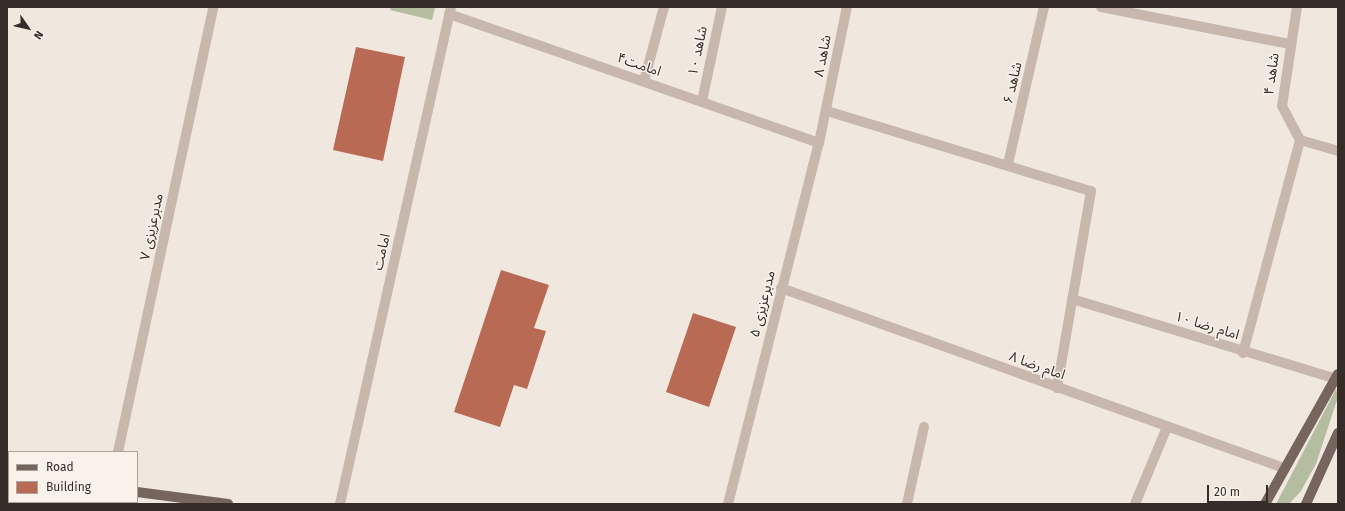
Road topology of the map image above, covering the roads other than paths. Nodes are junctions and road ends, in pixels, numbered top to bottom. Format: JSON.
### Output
{"nodes":[{"id":1,"x":213,"y":7,"type":"edge"},
{"id":2,"x":664,"y":7,"type":"edge"},
{"id":3,"x":722,"y":7,"type":"edge"},
{"id":4,"x":847,"y":7,"type":"edge"},
{"id":5,"x":1044,"y":7,"type":"edge"},
{"id":6,"x":1101,"y":7,"type":"edge"},
{"id":7,"x":1297,"y":7,"type":"edge"},
{"id":8,"x":450,"y":10,"type":"edge"},
{"id":9,"x":1290,"y":44,"type":"junction"},
{"id":10,"x":644,"y":81,"type":"junction"},
{"id":11,"x":702,"y":102,"type":"junction"},
{"id":12,"x":827,"y":111,"type":"junction"},
{"id":13,"x":1300,"y":140,"type":"junction"},
{"id":14,"x":819,"y":144,"type":"junction"},
{"id":15,"x":1338,"y":151,"type":"edge"},
{"id":16,"x":1008,"y":164,"type":"junction"},
{"id":17,"x":781,"y":288,"type":"junction"},
{"id":18,"x":1072,"y":299,"type":"junction"},
{"id":19,"x":1243,"y":352,"type":"junction"},
{"id":20,"x":1336,"y":376,"type":"edge"},
{"id":21,"x":1057,"y":388,"type":"junction"},
{"id":22,"x":924,"y":427,"type":"dead end"},
{"id":23,"x":1167,"y":427,"type":"junction"},
{"id":24,"x":1338,"y":433,"type":"edge"},
{"id":25,"x":118,"y":451,"type":"edge"},
{"id":26,"x":1284,"y":468,"type":"junction"},
{"id":27,"x":138,"y":492,"type":"edge"},
{"id":28,"x":228,"y":504,"type":"edge"},
{"id":29,"x":340,"y":504,"type":"edge"},
{"id":30,"x":728,"y":504,"type":"edge"},
{"id":31,"x":907,"y":504,"type":"edge"},
{"id":32,"x":1135,"y":504,"type":"edge"},
{"id":33,"x":1265,"y":504,"type":"edge"},
{"id":34,"x":1306,"y":504,"type":"edge"}],
"edges":[{"from":1,"to":25,"type":"street","name":"مدبرعزیزی ۷"},
{"from":2,"to":10,"type":"street"},
{"from":3,"to":11,"type":"street","name":"شاهد ۱۰"},
{"from":4,"to":12,"type":"street","name":"شاهد ۸"},
{"from":5,"to":16,"type":"street","name":"شاهد ۶"},
{"from":6,"to":9,"type":"street"},
{"from":7,"to":9,"type":"street","name":"شاهد ۴"},
{"from":8,"to":10,"type":"street","name":"امامت۴"},
{"from":8,"to":29,"type":"street","name":"امامت"},
{"from":9,"to":13,"type":"street","name":"شاهد ۴"},
{"from":10,"to":11,"type":"street","name":"امامت۴"},
{"from":11,"to":14,"type":"street","name":"امامت۴"},
{"from":12,"to":14,"type":"street","name":"مدبرعزیزی ۵"},
{"from":12,"to":16,"type":"street"},
{"from":13,"to":15,"type":"street"},
{"from":13,"to":19,"type":"street"},
{"from":14,"to":17,"type":"street","name":"مدبرعزیزی ۵"},
{"from":16,"to":18,"type":"street"},
{"from":17,"to":21,"type":"street","name":"امام رضا ۸"},
{"from":17,"to":30,"type":"street","name":"مدبرعزیزی ۵"},
{"from":18,"to":19,"type":"street","name":"امام رضا ۱۰"},
{"from":18,"to":21,"type":"street"},
{"from":19,"to":20,"type":"street","name":"امام رضا ۱۰"},
{"from":20,"to":26,"type":"main road"},
{"from":21,"to":23,"type":"street","name":"امام رضا ۸"},
{"from":22,"to":31,"type":"street"},
{"from":23,"to":26,"type":"street","name":"امام رضا ۸"},
{"from":23,"to":32,"type":"street"},
{"from":24,"to":34,"type":"main road"},
{"from":26,"to":33,"type":"main road"},
{"from":27,"to":28,"type":"main road"}]}
